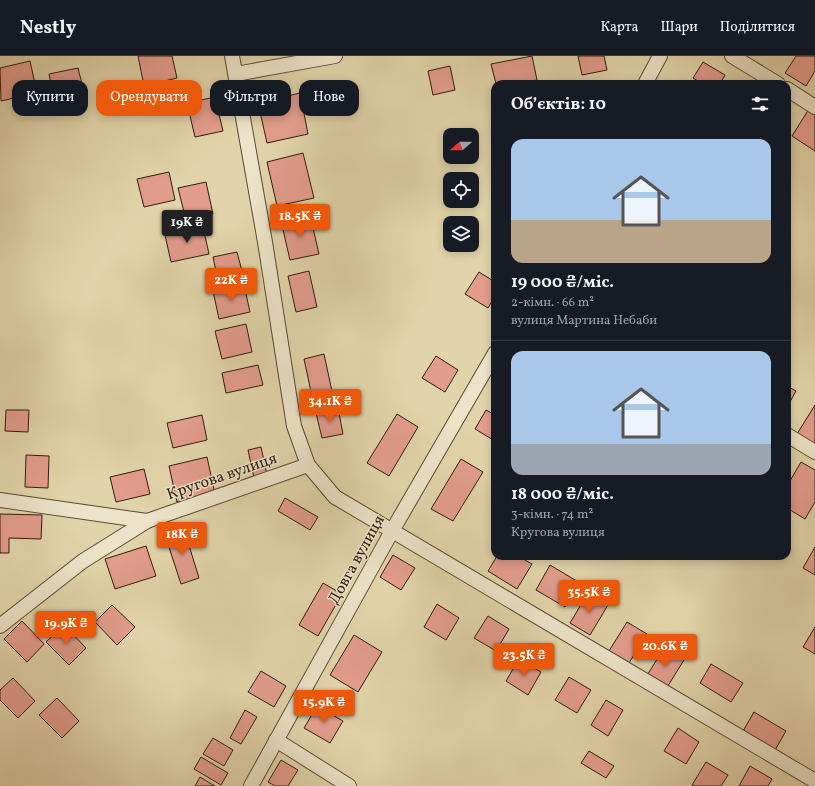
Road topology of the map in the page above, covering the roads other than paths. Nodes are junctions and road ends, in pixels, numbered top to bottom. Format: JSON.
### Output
{"nodes":[{"id":1,"x":232,"y":56,"type":"edge"},
{"id":2,"x":335,"y":56,"type":"edge"},
{"id":3,"x":660,"y":56,"type":"edge"},
{"id":4,"x":732,"y":56,"type":"edge"},
{"id":5,"x":236,"y":74,"type":"junction"},
{"id":6,"x":647,"y":80,"type":"edge"},
{"id":7,"x":771,"y":80,"type":"edge"},
{"id":8,"x":791,"y":92,"type":"edge"},
{"id":9,"x":815,"y":107,"type":"edge"},
{"id":10,"x":491,"y":360,"type":"edge"},
{"id":11,"x":791,"y":437,"type":"edge"},
{"id":12,"x":815,"y":452,"type":"edge"},
{"id":13,"x":308,"y":465,"type":"junction"},
{"id":14,"x":0,"y":500,"type":"edge"},
{"id":15,"x":148,"y":521,"type":"junction"},
{"id":16,"x":392,"y":531,"type":"junction"},
{"id":17,"x":0,"y":626,"type":"edge"},
{"id":18,"x":276,"y":740,"type":"junction"},
{"id":19,"x":805,"y":781,"type":"edge"},
{"id":20,"x":251,"y":786,"type":"edge"},
{"id":21,"x":349,"y":786,"type":"edge"}],
"edges":[{"from":1,"to":5,"type":"street"},
{"from":2,"to":5,"type":"street"},
{"from":3,"to":6,"type":"street"},
{"from":4,"to":7,"type":"street"},
{"from":5,"to":13,"type":"street"},
{"from":8,"to":9,"type":"street"},
{"from":10,"to":16,"type":"street","name":"Довга вулиця"},
{"from":11,"to":12,"type":"street"},
{"from":13,"to":15,"type":"street","name":"Кругова вулиця"},
{"from":13,"to":16,"type":"street"},
{"from":14,"to":15,"type":"street","name":"Кругова вулиця"},
{"from":15,"to":17,"type":"street","name":"Кругова вулиця"},
{"from":16,"to":18,"type":"street","name":"Довга вулиця"},
{"from":16,"to":19,"type":"street"},
{"from":18,"to":20,"type":"street","name":"Довга вулиця"},
{"from":18,"to":21,"type":"street"}]}
